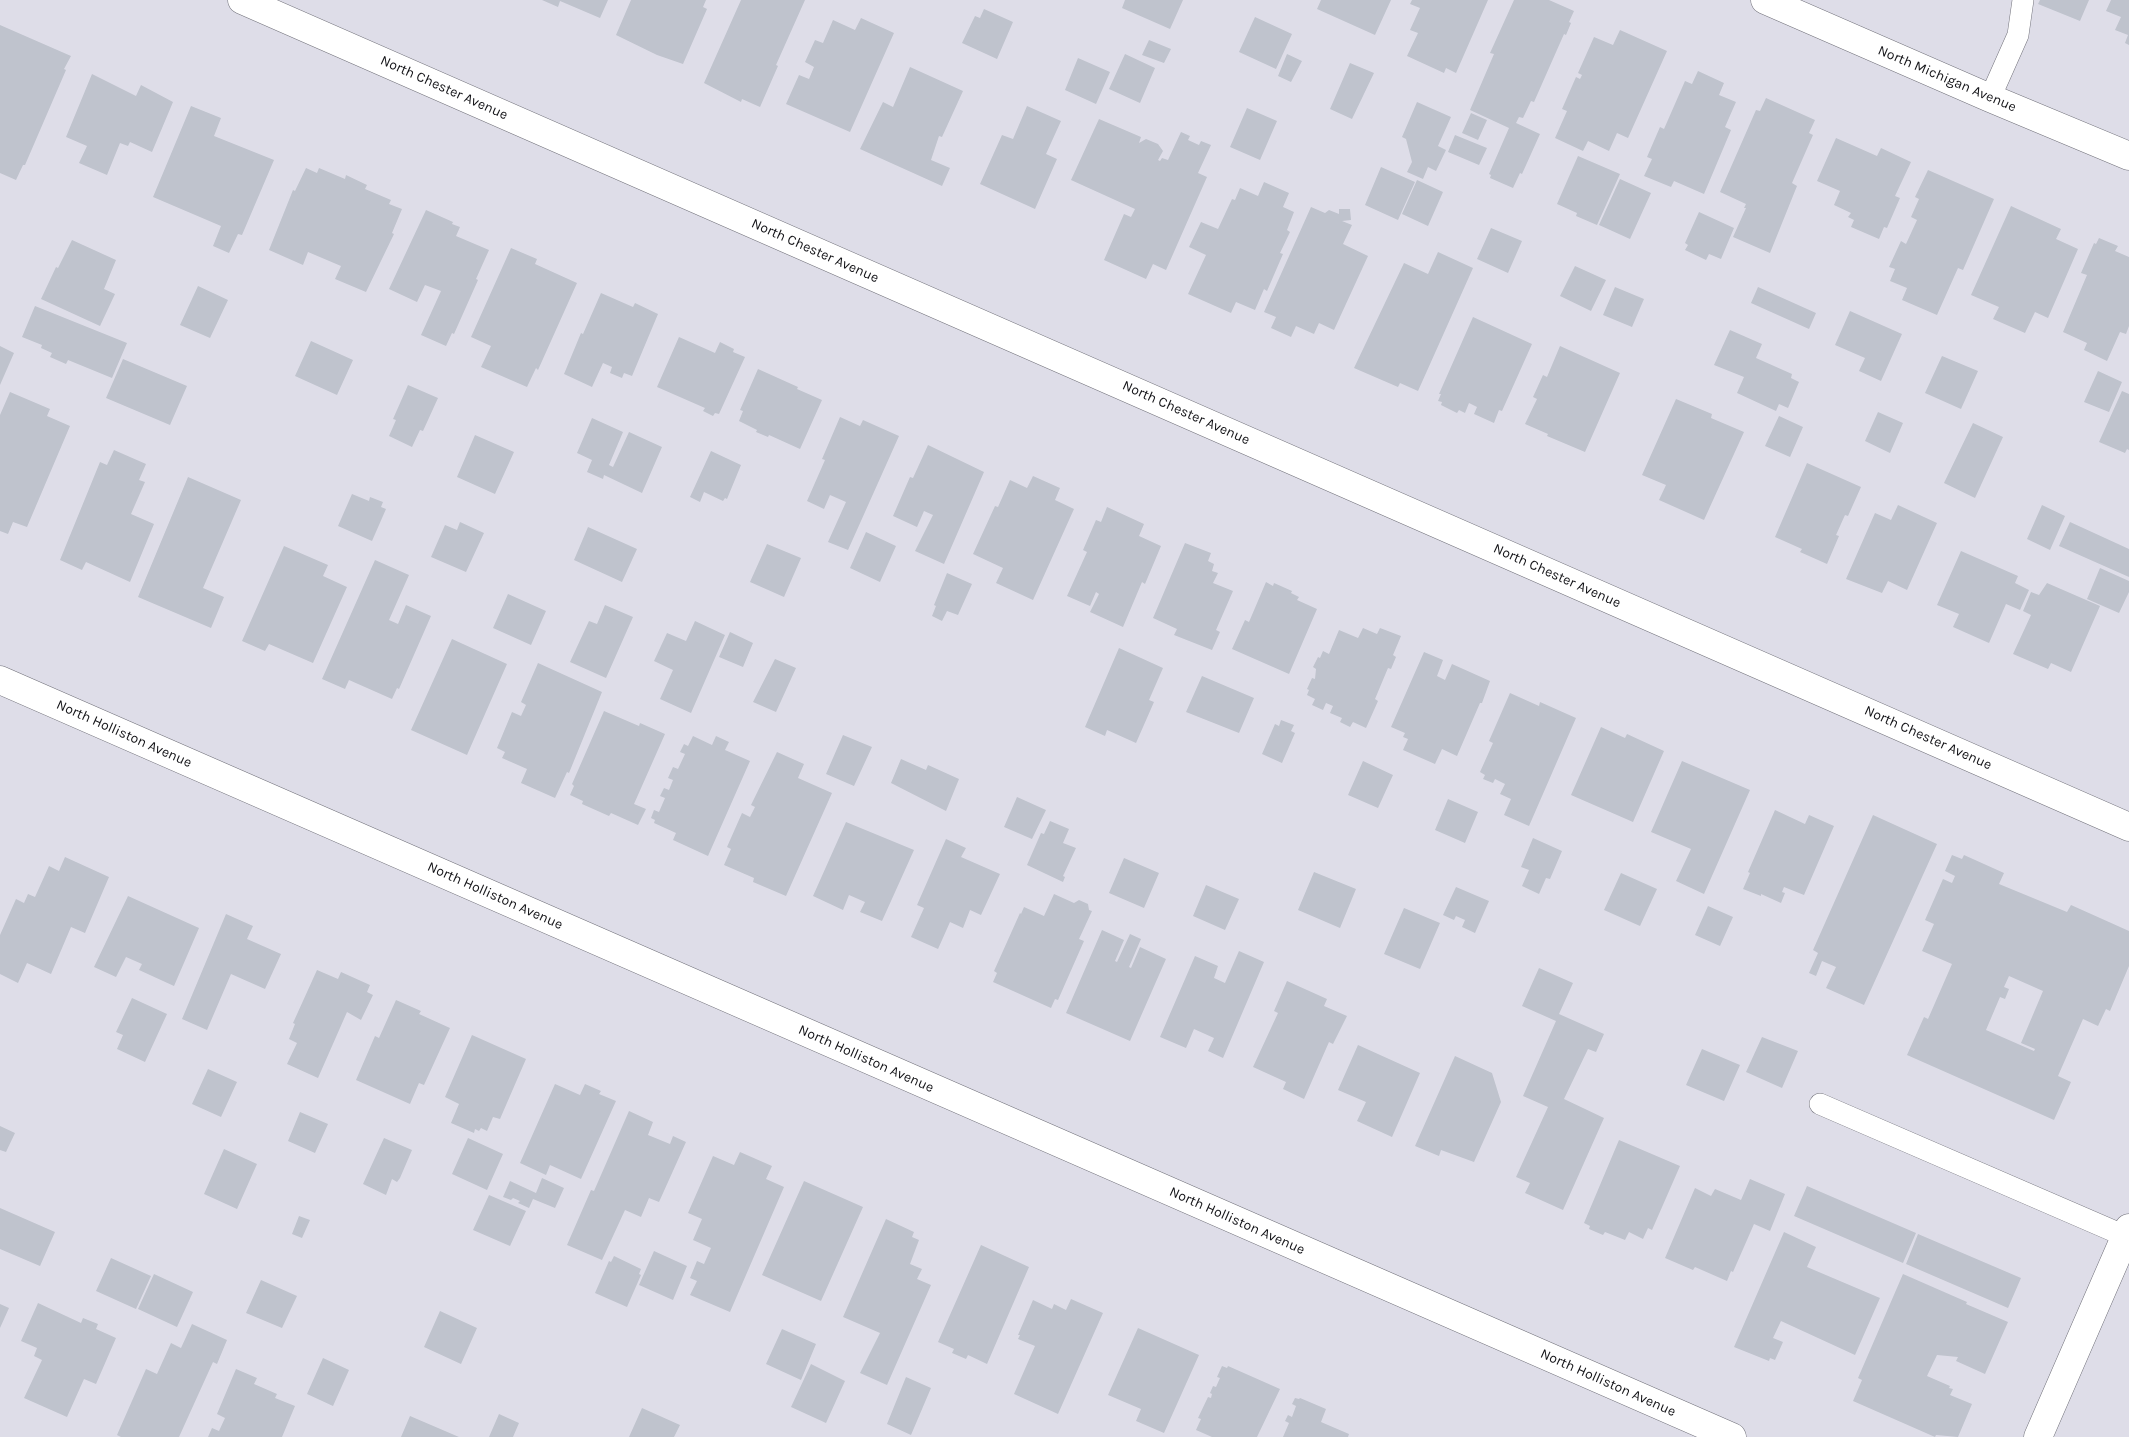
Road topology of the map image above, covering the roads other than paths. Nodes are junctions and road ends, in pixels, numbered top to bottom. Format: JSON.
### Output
{"nodes":[{"id":1,"x":242,"y":0,"type":"edge"},
{"id":2,"x":2023,"y":0,"type":"edge"},
{"id":3,"x":1780,"y":3,"type":"edge"},
{"id":4,"x":1990,"y":98,"type":"junction"},
{"id":5,"x":2129,"y":156,"type":"edge"},
{"id":6,"x":0,"y":680,"type":"edge"},
{"id":7,"x":2129,"y":827,"type":"edge"},
{"id":8,"x":1820,"y":1104,"type":"dead end"},
{"id":9,"x":2127,"y":1232,"type":"edge"},
{"id":10,"x":1732,"y":1437,"type":"edge"},
{"id":11,"x":2038,"y":1437,"type":"edge"}],
"edges":[{"from":1,"to":7,"type":"street","name":"North Chester Avenue"},
{"from":2,"to":4,"type":"lane"},
{"from":3,"to":4,"type":"street","name":"North Michigan Avenue"},
{"from":4,"to":5,"type":"street","name":"North Michigan Avenue"},
{"from":6,"to":10,"type":"street","name":"North Holliston Avenue"},
{"from":8,"to":9,"type":"lane"},
{"from":9,"to":11,"type":"street"}]}
